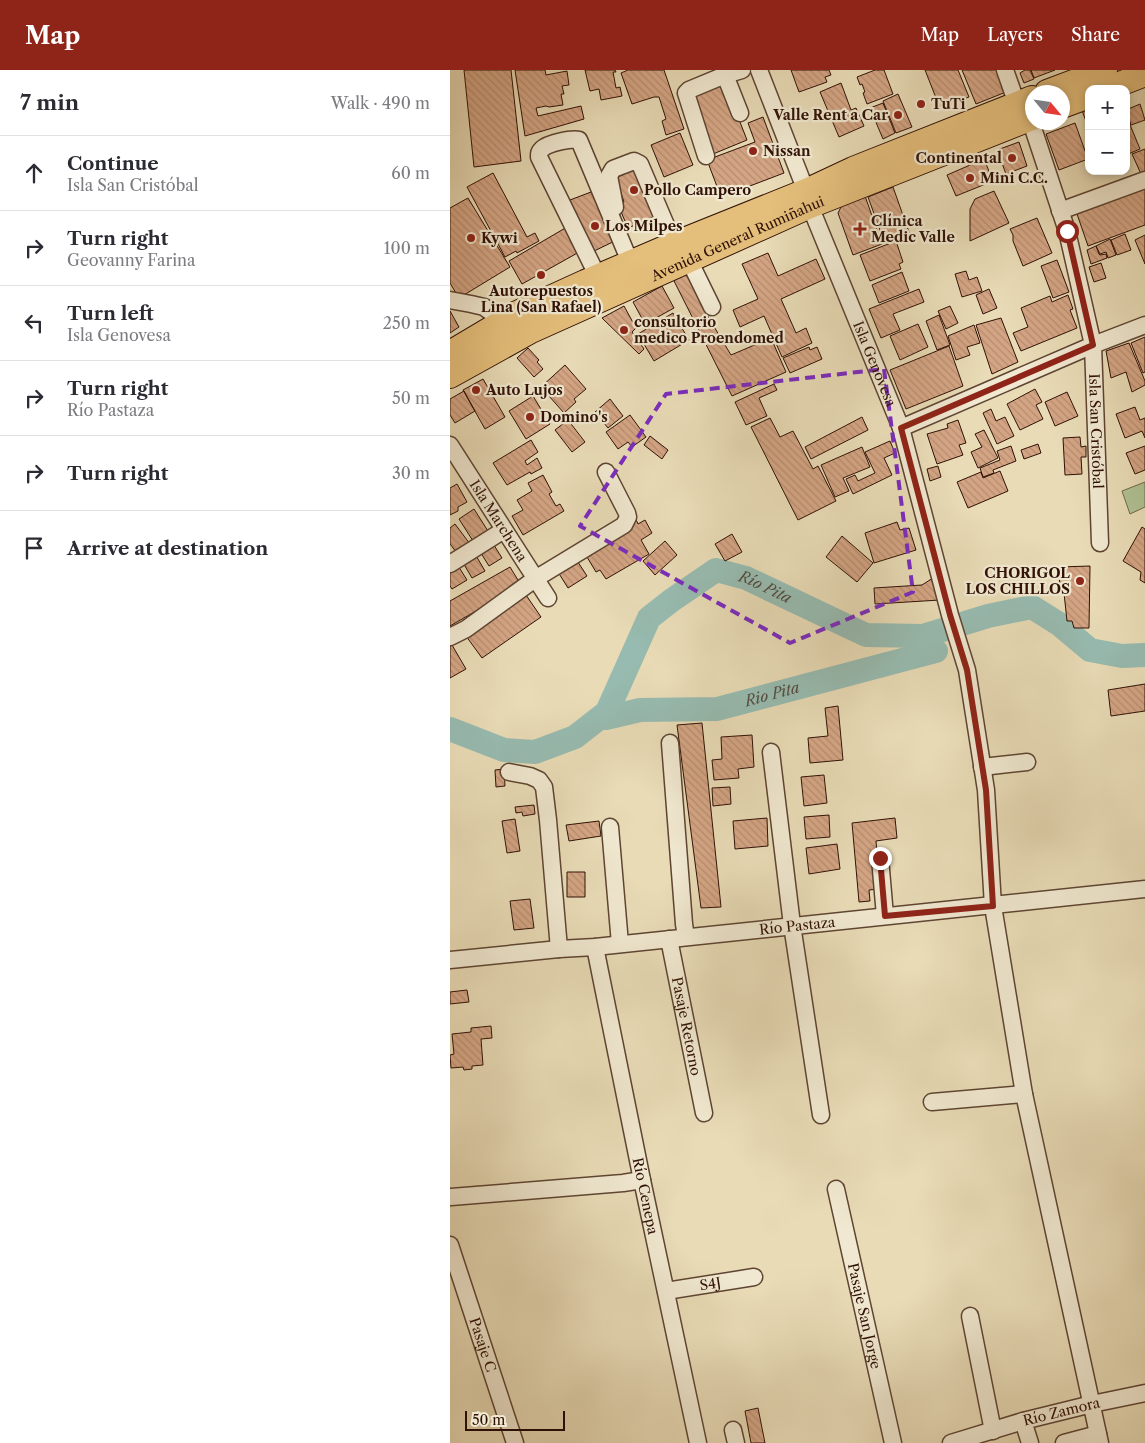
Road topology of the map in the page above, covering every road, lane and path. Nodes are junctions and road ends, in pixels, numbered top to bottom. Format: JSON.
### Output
{"nodes":[{"id":1,"x":742,"y":70,"type":"edge"},
{"id":2,"x":760,"y":70,"type":"edge"},
{"id":3,"x":1005,"y":70,"type":"edge"},
{"id":4,"x":1105,"y":70,"type":"edge"},
{"id":5,"x":1145,"y":74,"type":"edge"},
{"id":6,"x":725,"y":75,"type":"junction"},
{"id":7,"x":1065,"y":85,"type":"edge"},
{"id":8,"x":1117,"y":85,"type":"edge"},
{"id":9,"x":1085,"y":97,"type":"edge"},
{"id":10,"x":1070,"y":103,"type":"edge"},
{"id":11,"x":1025,"y":105,"type":"edge"},
{"id":12,"x":1025,"y":111,"type":"edge"},
{"id":13,"x":740,"y":112,"type":"dead end"},
{"id":14,"x":1034,"y":130,"type":"edge"},
{"id":15,"x":706,"y":156,"type":"dead end"},
{"id":16,"x":1145,"y":180,"type":"edge"},
{"id":17,"x":808,"y":198,"type":"junction"},
{"id":18,"x":1060,"y":210,"type":"junction"},
{"id":19,"x":681,"y":252,"type":"junction"},
{"id":20,"x":633,"y":261,"type":"junction"},
{"id":21,"x":598,"y":277,"type":"junction"},
{"id":22,"x":450,"y":300,"type":"edge"},
{"id":23,"x":712,"y":307,"type":"dead end"},
{"id":24,"x":504,"y":322,"type":"junction"},
{"id":25,"x":1145,"y":325,"type":"edge"},
{"id":26,"x":1093,"y":345,"type":"junction"},
{"id":27,"x":450,"y":353,"type":"edge"},
{"id":28,"x":450,"y":376,"type":"edge"},
{"id":29,"x":901,"y":428,"type":"junction"},
{"id":30,"x":450,"y":444,"type":"edge"},
{"id":31,"x":606,"y":472,"type":"dead end"},
{"id":32,"x":504,"y":530,"type":"junction"},
{"id":33,"x":1100,"y":543,"type":"dead end"},
{"id":34,"x":450,"y":564,"type":"edge"},
{"id":35,"x":535,"y":579,"type":"junction"},
{"id":36,"x":548,"y":598,"type":"dead end"},
{"id":37,"x":450,"y":636,"type":"edge"},
{"id":38,"x":670,"y":743,"type":"dead end"},
{"id":39,"x":772,"y":752,"type":"dead end"},
{"id":40,"x":1026,"y":762,"type":"dead end"},
{"id":41,"x":982,"y":767,"type":"junction"},
{"id":42,"x":509,"y":772,"type":"dead end"},
{"id":43,"x":610,"y":827,"type":"dead end"},
{"id":44,"x":880,"y":858,"type":"dead end"},
{"id":45,"x":1145,"y":889,"type":"edge"},
{"id":46,"x":993,"y":906,"type":"junction"},
{"id":47,"x":885,"y":916,"type":"junction"},
{"id":48,"x":792,"y":925,"type":"junction"},
{"id":49,"x":686,"y":937,"type":"junction"},
{"id":50,"x":670,"y":939,"type":"junction"},
{"id":51,"x":620,"y":944,"type":"junction"},
{"id":52,"x":594,"y":947,"type":"junction"},
{"id":53,"x":559,"y":949,"type":"junction"},
{"id":54,"x":450,"y":960,"type":"edge"},
{"id":55,"x":1024,"y":1094,"type":"junction"},
{"id":56,"x":932,"y":1102,"type":"dead end"},
{"id":57,"x":704,"y":1113,"type":"dead end"},
{"id":58,"x":821,"y":1115,"type":"dead end"},
{"id":59,"x":642,"y":1180,"type":"junction"},
{"id":60,"x":836,"y":1188,"type":"dead end"},
{"id":61,"x":451,"y":1197,"type":"edge"},
{"id":62,"x":450,"y":1246,"type":"edge"},
{"id":63,"x":754,"y":1277,"type":"dead end"},
{"id":64,"x":666,"y":1291,"type":"junction"},
{"id":65,"x":970,"y":1316,"type":"dead end"},
{"id":66,"x":1145,"y":1394,"type":"edge"},
{"id":67,"x":1092,"y":1404,"type":"junction"},
{"id":68,"x":1023,"y":1421,"type":"junction"},
{"id":69,"x":993,"y":1431,"type":"junction"},
{"id":70,"x":1099,"y":1438,"type":"edge"},
{"id":71,"x":516,"y":1443,"type":"edge"},
{"id":72,"x":698,"y":1443,"type":"edge"},
{"id":73,"x":893,"y":1443,"type":"edge"},
{"id":74,"x":951,"y":1443,"type":"edge"},
{"id":75,"x":1030,"y":1443,"type":"edge"},
{"id":76,"x":1064,"y":1443,"type":"edge"}],
"edges":[{"from":1,"to":6,"type":"street"},
{"from":2,"to":17,"type":"street","name":"Isla Genovesa"},
{"from":3,"to":11,"type":"street","name":"Isla San Cristóbal"},
{"from":4,"to":7,"type":"highway"},
{"from":5,"to":8,"type":"highway"},
{"from":6,"to":13,"type":"street"},
{"from":6,"to":15,"type":"street"},
{"from":9,"to":10,"type":"highway"},
{"from":12,"to":17,"type":"highway","name":"Avenida General Rumiñahui"},
{"from":14,"to":18,"type":"street","name":"Isla San Cristóbal"},
{"from":16,"to":18,"type":"street"},
{"from":17,"to":19,"type":"highway","name":"Avenida General Rumiñahui"},
{"from":17,"to":29,"type":"street","name":"Isla Genovesa"},
{"from":18,"to":26,"type":"street","name":"Isla San Cristóbal"},
{"from":19,"to":20,"type":"highway","name":"Avenida General Rumiñahui"},
{"from":19,"to":20,"type":"street"},
{"from":19,"to":23,"type":"street"},
{"from":19,"to":28,"type":"highway","name":"Avenida General Rumiñahui"},
{"from":20,"to":21,"type":"highway","name":"Avenida General Rumiñahui"},
{"from":20,"to":21,"type":"street"},
{"from":21,"to":24,"type":"highway","name":"Avenida General Rumiñahui"},
{"from":22,"to":24,"type":"street"},
{"from":24,"to":27,"type":"highway","name":"Avenida General Rumiñahui"},
{"from":25,"to":26,"type":"street"},
{"from":26,"to":29,"type":"street"},
{"from":26,"to":33,"type":"street","name":"Isla San Cristóbal"},
{"from":29,"to":41,"type":"street","name":"Isla Genovesa"},
{"from":30,"to":32,"type":"street","name":"Isla Marchena"},
{"from":31,"to":35,"type":"street"},
{"from":32,"to":34,"type":"street"},
{"from":32,"to":35,"type":"street","name":"Isla Marchena"},
{"from":35,"to":36,"type":"street","name":"Isla Marchena"},
{"from":35,"to":37,"type":"street"},
{"from":38,"to":49,"type":"street"},
{"from":39,"to":48,"type":"street"},
{"from":40,"to":41,"type":"street"},
{"from":41,"to":46,"type":"street","name":"Isla Genovesa"},
{"from":42,"to":53,"type":"street"},
{"from":43,"to":51,"type":"street"},
{"from":44,"to":47,"type":"street"},
{"from":45,"to":46,"type":"street","name":"Río Pastaza"},
{"from":46,"to":47,"type":"street","name":"Río Pastaza"},
{"from":46,"to":55,"type":"street","name":"Isla Genovesa"},
{"from":47,"to":48,"type":"street","name":"Río Pastaza"},
{"from":48,"to":49,"type":"street","name":"Río Pastaza"},
{"from":48,"to":58,"type":"street"},
{"from":49,"to":50,"type":"street","name":"Río Pastaza"},
{"from":50,"to":51,"type":"street","name":"Río Pastaza"},
{"from":50,"to":57,"type":"street","name":"Pasaje Retorno"},
{"from":51,"to":52,"type":"street","name":"Río Pastaza"},
{"from":52,"to":53,"type":"street","name":"Río Pastaza"},
{"from":52,"to":59,"type":"street","name":"Río Cenepa"},
{"from":53,"to":54,"type":"street","name":"Río Pastaza"},
{"from":55,"to":56,"type":"street"},
{"from":55,"to":67,"type":"street","name":"Isla Genovesa"},
{"from":59,"to":61,"type":"street"},
{"from":59,"to":64,"type":"street","name":"Río Cenepa"},
{"from":60,"to":73,"type":"street","name":"Pasaje San Jorge"},
{"from":62,"to":71,"type":"street","name":"Pasaje C"},
{"from":63,"to":64,"type":"street","name":"S4J"},
{"from":64,"to":72,"type":"street","name":"Río Cenepa"},
{"from":65,"to":69,"type":"street"},
{"from":66,"to":67,"type":"street","name":"Río Zamora"},
{"from":67,"to":68,"type":"street","name":"Río Zamora"},
{"from":67,"to":70,"type":"street","name":"Isla Genovesa"},
{"from":68,"to":69,"type":"street","name":"Río Zamora"},
{"from":68,"to":75,"type":"street"},
{"from":69,"to":74,"type":"street","name":"Río Zamora"},
{"from":70,"to":76,"type":"street"}]}
